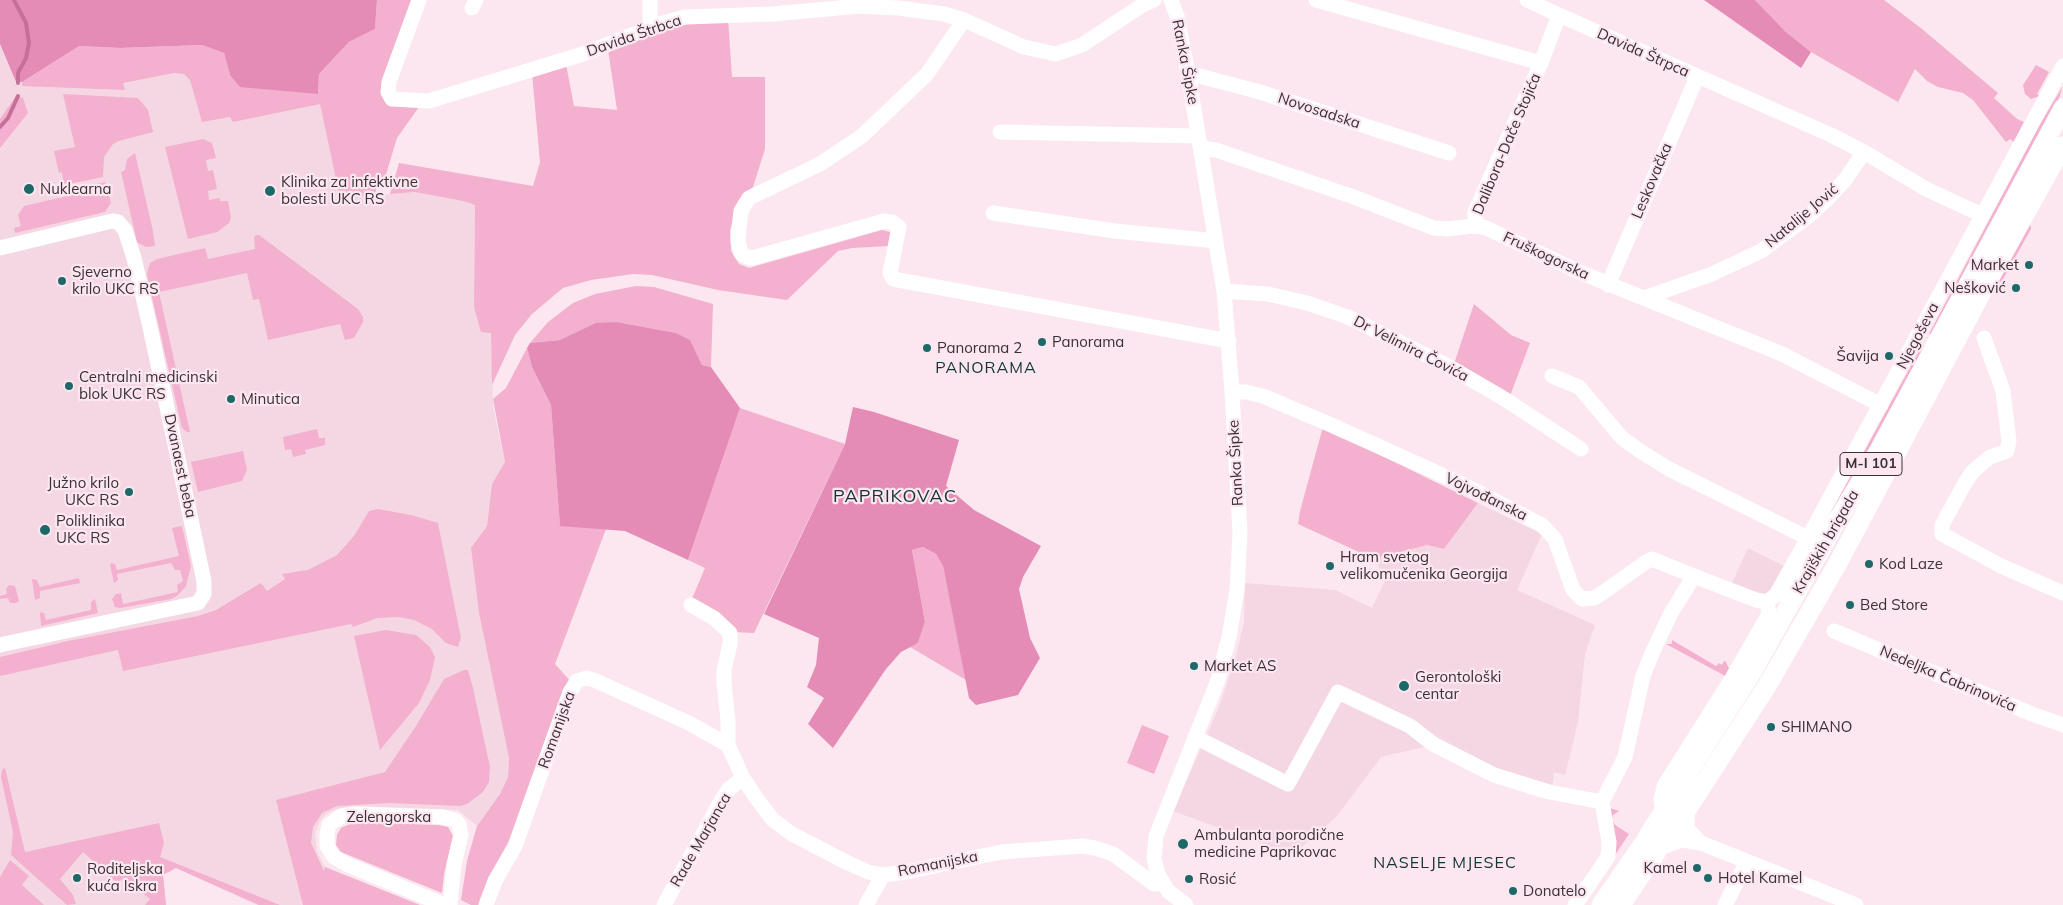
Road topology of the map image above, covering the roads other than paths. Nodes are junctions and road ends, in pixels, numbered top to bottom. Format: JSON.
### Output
{"nodes":[{"id":1,"x":419,"y":0,"type":"edge"},
{"id":2,"x":650,"y":0,"type":"edge"},
{"id":3,"x":1171,"y":0,"type":"edge"},
{"id":4,"x":1316,"y":0,"type":"edge"},
{"id":5,"x":1527,"y":0,"type":"edge"},
{"id":6,"x":1143,"y":2,"type":"edge"},
{"id":7,"x":1559,"y":15,"type":"junction"},
{"id":8,"x":964,"y":20,"type":"junction"},
{"id":9,"x":650,"y":28,"type":"junction"},
{"id":10,"x":1541,"y":63,"type":"junction"},
{"id":11,"x":2063,"y":66,"type":"edge"},
{"id":12,"x":1188,"y":73,"type":"junction"},
{"id":13,"x":1697,"y":77,"type":"junction"},
{"id":14,"x":2063,"y":108,"type":"edge"},
{"id":15,"x":1000,"y":132,"type":"dead end"},
{"id":16,"x":1200,"y":142,"type":"junction"},
{"id":17,"x":2063,"y":146,"type":"edge"},
{"id":18,"x":1864,"y":152,"type":"junction"},
{"id":19,"x":1449,"y":153,"type":"dead end"},
{"id":20,"x":993,"y":213,"type":"dead end"},
{"id":21,"x":1982,"y":215,"type":"junction"},
{"id":22,"x":1475,"y":226,"type":"junction"},
{"id":23,"x":1216,"y":241,"type":"junction"},
{"id":24,"x":0,"y":248,"type":"edge"},
{"id":25,"x":1608,"y":285,"type":"junction"},
{"id":26,"x":1224,"y":291,"type":"junction"},
{"id":27,"x":1644,"y":298,"type":"junction"},
{"id":28,"x":1984,"y":338,"type":"dead end"},
{"id":29,"x":1228,"y":340,"type":"junction"},
{"id":30,"x":1552,"y":376,"type":"dead end"},
{"id":31,"x":1232,"y":392,"type":"junction"},
{"id":32,"x":1881,"y":405,"type":"junction"},
{"id":33,"x":1581,"y":449,"type":"dead end"},
{"id":34,"x":1842,"y":513,"type":"junction"},
{"id":35,"x":1808,"y":538,"type":"junction"},
{"id":36,"x":1694,"y":576,"type":"junction"},
{"id":37,"x":2063,"y":593,"type":"edge"},
{"id":38,"x":691,"y":605,"type":"dead end"},
{"id":39,"x":1768,"y":608,"type":"junction"},
{"id":40,"x":1834,"y":631,"type":"dead end"},
{"id":41,"x":0,"y":645,"type":"edge"},
{"id":42,"x":2063,"y":725,"type":"edge"},
{"id":43,"x":1195,"y":737,"type":"junction"},
{"id":44,"x":728,"y":745,"type":"junction"},
{"id":45,"x":743,"y":778,"type":"junction"},
{"id":46,"x":1602,"y":802,"type":"junction"},
{"id":47,"x":1688,"y":808,"type":"junction"},
{"id":48,"x":1662,"y":812,"type":"junction"},
{"id":49,"x":1701,"y":843,"type":"junction"},
{"id":50,"x":1654,"y":845,"type":"junction"},
{"id":51,"x":1747,"y":862,"type":"junction"},
{"id":52,"x":883,"y":875,"type":"junction"},
{"id":53,"x":1162,"y":884,"type":"junction"},
{"id":54,"x":446,"y":904,"type":"edge"},
{"id":55,"x":486,"y":905,"type":"edge"},
{"id":56,"x":664,"y":905,"type":"edge"},
{"id":57,"x":866,"y":905,"type":"edge"},
{"id":58,"x":1186,"y":905,"type":"edge"},
{"id":59,"x":1575,"y":905,"type":"edge"},
{"id":60,"x":1601,"y":905,"type":"edge"},
{"id":61,"x":1621,"y":905,"type":"edge"},
{"id":62,"x":1725,"y":905,"type":"edge"},
{"id":63,"x":1856,"y":905,"type":"edge"}],
"edges":[{"from":1,"to":9,"type":"street","name":"Davida Štrbca"},
{"from":2,"to":9,"type":"street"},
{"from":3,"to":12,"type":"street","name":"Ranka Šipke"},
{"from":4,"to":10,"type":"street"},
{"from":5,"to":7,"type":"street","name":"Davida Štrpca"},
{"from":6,"to":8,"type":"street","name":"Davida Štrbca"},
{"from":7,"to":10,"type":"street"},
{"from":7,"to":13,"type":"street","name":"Davida Štrpca"},
{"from":8,"to":9,"type":"street","name":"Davida Štrbca"},
{"from":8,"to":29,"type":"street"},
{"from":10,"to":22,"type":"street","name":"Dalibora-Dače Stojića"},
{"from":11,"to":21,"type":"street","name":"Njegoševa"},
{"from":12,"to":16,"type":"street","name":"Ranka Šipke"},
{"from":12,"to":19,"type":"street","name":"Novosadska"},
{"from":13,"to":18,"type":"street","name":"Davida Štrpca"},
{"from":13,"to":25,"type":"street","name":"Leskovačka"},
{"from":14,"to":34,"type":"main road","name":"Krajiških brigada","number":"M-I 101"},
{"from":15,"to":16,"type":"street","name":"Fruškogorska"},
{"from":16,"to":22,"type":"street","name":"Fruškogorska"},
{"from":16,"to":23,"type":"street","name":"Ranka Šipke"},
{"from":17,"to":47,"type":"main road","name":"Krajiških brigada","number":"M-I 101"},
{"from":18,"to":21,"type":"street","name":"Davida Štrpca"},
{"from":18,"to":27,"type":"street","name":"Natalije Jović"},
{"from":20,"to":23,"type":"street"},
{"from":21,"to":32,"type":"street","name":"Njegoševa"},
{"from":22,"to":25,"type":"street","name":"Fruškogorska"},
{"from":23,"to":26,"type":"street","name":"Ranka Šipke"},
{"from":24,"to":41,"type":"street","name":"Dvanaest beba"},
{"from":25,"to":27,"type":"street","name":"Fruškogorska"},
{"from":26,"to":29,"type":"street","name":"Ranka Šipke"},
{"from":26,"to":33,"type":"street","name":"Dr Velimira Čovića"},
{"from":27,"to":32,"type":"street","name":"Fruškogorska"},
{"from":28,"to":37,"type":"street"},
{"from":29,"to":31,"type":"street","name":"Ranka Šipke"},
{"from":30,"to":35,"type":"street","name":"Krajiških brigada"},
{"from":31,"to":36,"type":"street","name":"Vojvođanska"},
{"from":31,"to":43,"type":"street","name":"Ranka Šipke"},
{"from":32,"to":35,"type":"street","name":"Njegoševa"},
{"from":34,"to":39,"type":"main road"},
{"from":34,"to":48,"type":"main road","name":"Krajiških brigada","number":"M-I 101"},
{"from":35,"to":39,"type":"street","name":"Njegoševa"},
{"from":36,"to":39,"type":"street","name":"Vojvođanska"},
{"from":36,"to":46,"type":"street"},
{"from":38,"to":44,"type":"street","name":"Romanijska"},
{"from":39,"to":48,"type":"street","name":"Njegoševa"},
{"from":40,"to":42,"type":"street","name":"Nedeljka Čabrinovića"},
{"from":43,"to":46,"type":"street"},
{"from":43,"to":53,"type":"street","name":"Ranka Šipke"},
{"from":44,"to":45,"type":"street","name":"Romanijska"},
{"from":44,"to":55,"type":"street","name":"Romanijska"},
{"from":45,"to":52,"type":"street","name":"Romanijska"},
{"from":45,"to":56,"type":"street","name":"Rade Marjanca"},
{"from":46,"to":59,"type":"street"},
{"from":47,"to":49,"type":"street"},
{"from":47,"to":50,"type":"main road","name":"Krajiških brigada","number":"M-I 101"},
{"from":48,"to":50,"type":"main road","name":"Krajiških brigada","number":"M-I 101"},
{"from":49,"to":50,"type":"street"},
{"from":49,"to":51,"type":"street"},
{"from":50,"to":60,"type":"main road","name":"Krajiških brigada","number":"M-I 101"},
{"from":50,"to":61,"type":"main road","name":"Krajiških brigada","number":"M-I 101"},
{"from":51,"to":62,"type":"street"},
{"from":51,"to":63,"type":"street"},
{"from":52,"to":53,"type":"street","name":"Romanijska"},
{"from":52,"to":57,"type":"street"},
{"from":53,"to":58,"type":"street","name":"Ranka Šipke"},
{"from":54,"to":54,"type":"street","name":"Zelengorska"}]}
